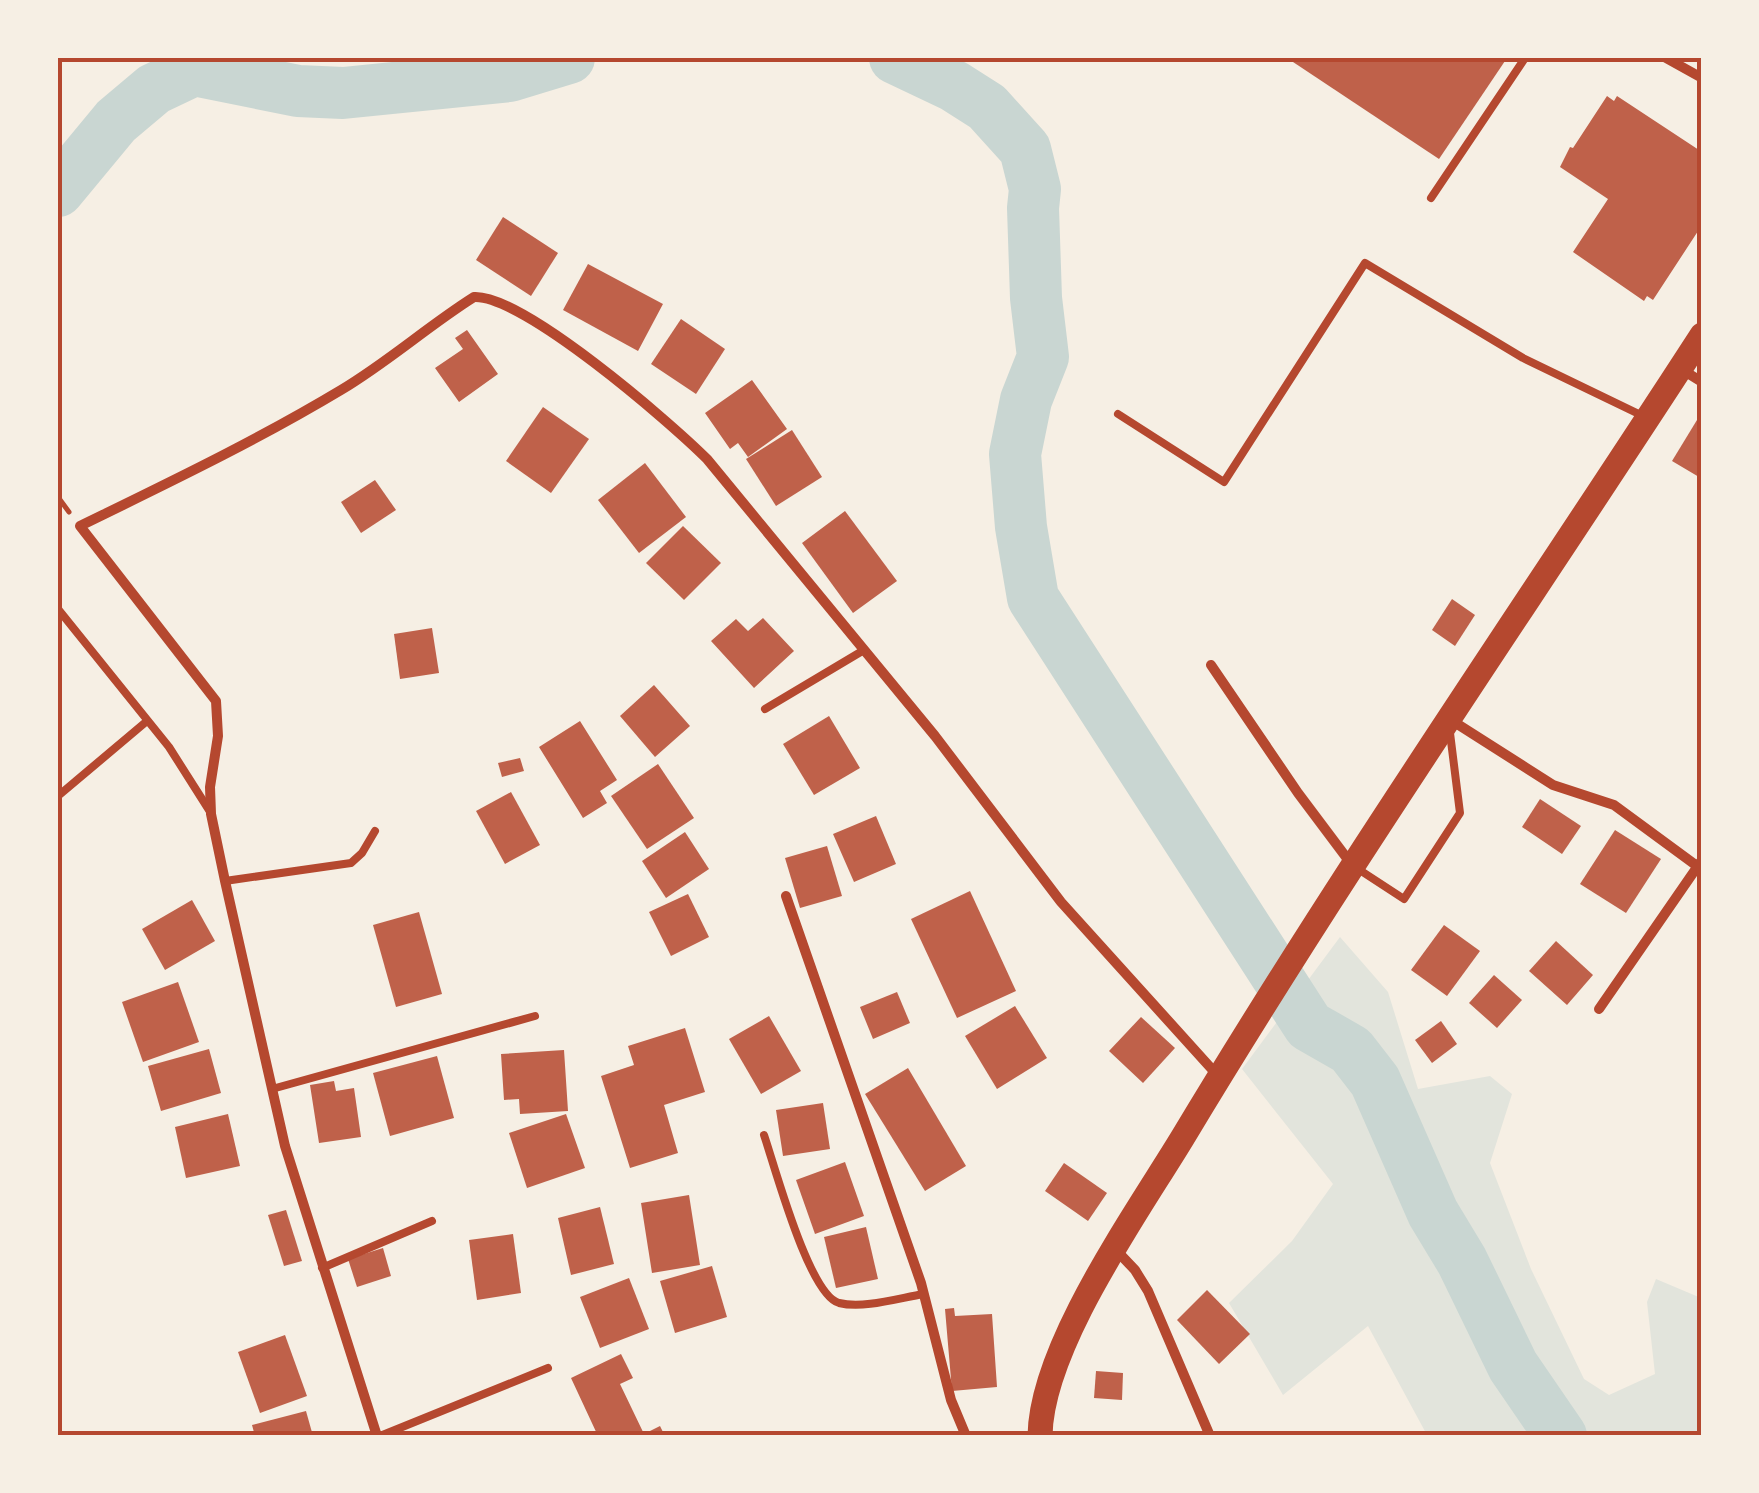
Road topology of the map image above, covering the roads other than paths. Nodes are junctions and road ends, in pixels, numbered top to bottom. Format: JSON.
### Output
{"nodes":[{"id":1,"x":1525,"y":58,"type":"edge"},
{"id":2,"x":1666,"y":58,"type":"edge"},
{"id":3,"x":1702,"y":78,"type":"edge"},
{"id":4,"x":1432,"y":198,"type":"dead end"},
{"id":5,"x":1702,"y":334,"type":"edge"},
{"id":6,"x":1691,"y":375,"type":"edge"},
{"id":7,"x":1118,"y":414,"type":"dead end"},
{"id":8,"x":1647,"y":418,"type":"junction"},
{"id":9,"x":58,"y":609,"type":"edge"},
{"id":10,"x":864,"y":650,"type":"junction"},
{"id":11,"x":1212,"y":665,"type":"dead end"},
{"id":12,"x":765,"y":710,"type":"dead end"},
{"id":13,"x":1448,"y":719,"type":"junction"},
{"id":14,"x":148,"y":720,"type":"junction"},
{"id":15,"x":58,"y":796,"type":"edge"},
{"id":16,"x":211,"y":814,"type":"junction"},
{"id":17,"x":375,"y":831,"type":"dead end"},
{"id":18,"x":1699,"y":863,"type":"edge"},
{"id":19,"x":1352,"y":866,"type":"junction"},
{"id":20,"x":225,"y":880,"type":"junction"},
{"id":21,"x":786,"y":896,"type":"dead end"},
{"id":22,"x":1599,"y":1009,"type":"dead end"},
{"id":23,"x":536,"y":1016,"type":"dead end"},
{"id":24,"x":1225,"y":1067,"type":"junction"},
{"id":25,"x":272,"y":1088,"type":"junction"},
{"id":26,"x":764,"y":1135,"type":"dead end"},
{"id":27,"x":432,"y":1221,"type":"dead end"},
{"id":28,"x":1115,"y":1249,"type":"junction"},
{"id":29,"x":322,"y":1268,"type":"junction"},
{"id":30,"x":924,"y":1294,"type":"junction"},
{"id":31,"x":548,"y":1368,"type":"dead end"},
{"id":32,"x":379,"y":1436,"type":"edge"},
{"id":33,"x":966,"y":1436,"type":"edge"},
{"id":34,"x":1040,"y":1436,"type":"edge"},
{"id":35,"x":1210,"y":1436,"type":"edge"}],
"edges":[{"from":1,"to":4,"type":"lane"},
{"from":2,"to":3,"type":"street"},
{"from":5,"to":6,"type":"main road"},
{"from":6,"to":8,"type":"main road"},
{"from":7,"to":8,"type":"lane"},
{"from":8,"to":13,"type":"main road"},
{"from":9,"to":14,"type":"lane"},
{"from":10,"to":12,"type":"lane"},
{"from":10,"to":16,"type":"street"},
{"from":10,"to":24,"type":"street"},
{"from":11,"to":19,"type":"street"},
{"from":13,"to":18,"type":"street"},
{"from":13,"to":19,"type":"main road"},
{"from":13,"to":19,"type":"lane"},
{"from":14,"to":15,"type":"lane"},
{"from":14,"to":16,"type":"lane"},
{"from":16,"to":20,"type":"street"},
{"from":17,"to":20,"type":"lane"},
{"from":18,"to":22,"type":"street"},
{"from":19,"to":24,"type":"main road"},
{"from":20,"to":25,"type":"street"},
{"from":21,"to":30,"type":"street"},
{"from":23,"to":25,"type":"lane"},
{"from":24,"to":28,"type":"main road"},
{"from":25,"to":29,"type":"street"},
{"from":26,"to":30,"type":"lane"},
{"from":27,"to":29,"type":"lane"},
{"from":28,"to":34,"type":"main road"},
{"from":28,"to":35,"type":"street"},
{"from":29,"to":32,"type":"street"},
{"from":30,"to":33,"type":"street"},
{"from":31,"to":32,"type":"lane"}]}
